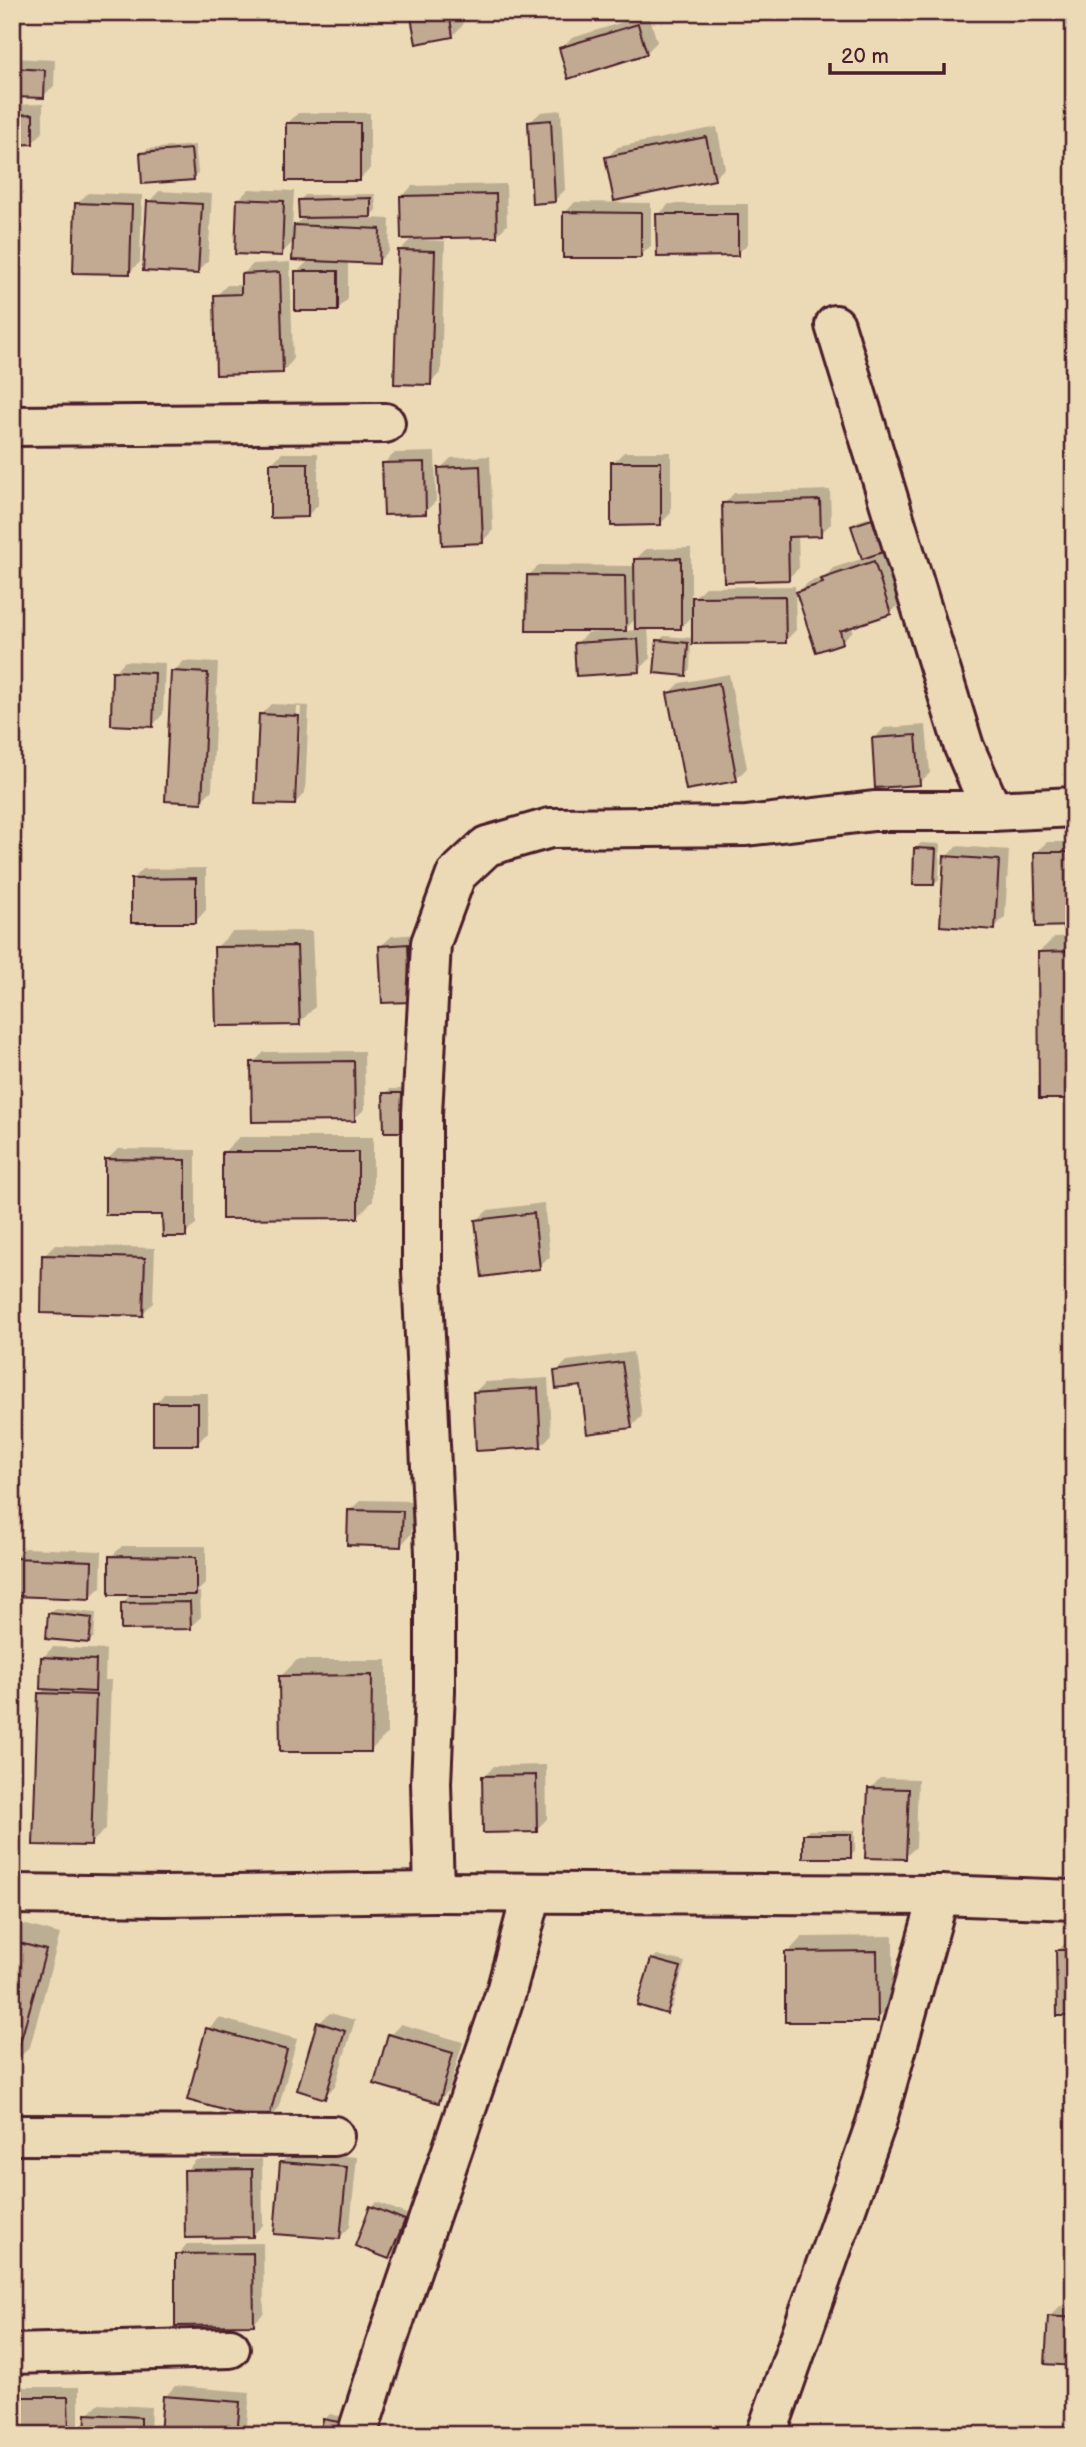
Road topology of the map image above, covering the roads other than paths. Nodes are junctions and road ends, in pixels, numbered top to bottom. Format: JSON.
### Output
{"nodes":[{"id":1,"x":835,"y":325,"type":"dead end"},
{"id":2,"x":385,"y":423,"type":"dead end"},
{"id":3,"x":12,"y":426,"type":"edge"},
{"id":4,"x":1074,"y":807,"type":"edge"},
{"id":5,"x":992,"y":811,"type":"junction"},
{"id":6,"x":434,"y":1892,"type":"junction"},
{"id":7,"x":532,"y":1893,"type":"junction"},
{"id":8,"x":12,"y":1894,"type":"edge"},
{"id":9,"x":939,"y":1895,"type":"junction"},
{"id":10,"x":1074,"y":1900,"type":"edge"},
{"id":11,"x":12,"y":2135,"type":"edge"},
{"id":12,"x":334,"y":2136,"type":"dead end"},
{"id":13,"x":230,"y":2348,"type":"dead end"},
{"id":14,"x":12,"y":2354,"type":"edge"},
{"id":15,"x":357,"y":2435,"type":"edge"},
{"id":16,"x":765,"y":2435,"type":"edge"}],
"edges":[{"from":1,"to":5,"type":"street"},
{"from":2,"to":3,"type":"street"},
{"from":4,"to":5,"type":"street"},
{"from":5,"to":6,"type":"street"},
{"from":6,"to":7,"type":"street"},
{"from":6,"to":8,"type":"street"},
{"from":7,"to":9,"type":"street"},
{"from":7,"to":15,"type":"street"},
{"from":9,"to":10,"type":"street"},
{"from":9,"to":16,"type":"street"},
{"from":11,"to":12,"type":"street"},
{"from":13,"to":14,"type":"street"}]}
